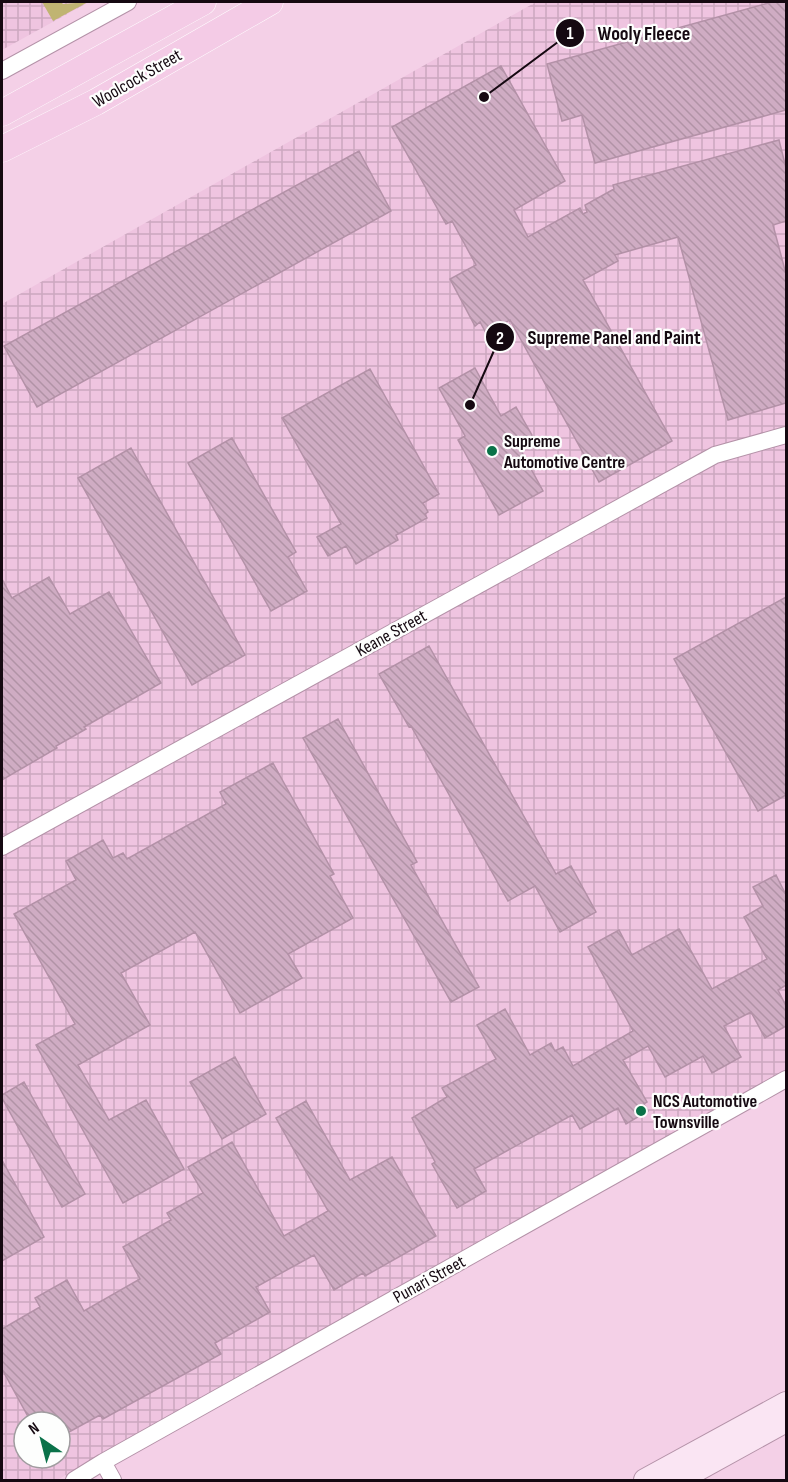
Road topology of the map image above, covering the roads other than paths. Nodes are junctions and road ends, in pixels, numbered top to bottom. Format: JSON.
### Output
{"nodes":[{"id":1,"x":128,"y":2,"type":"edge"},
{"id":2,"x":203,"y":2,"type":"edge"},
{"id":3,"x":270,"y":2,"type":"edge"},
{"id":4,"x":2,"y":71,"type":"edge"},
{"id":5,"x":2,"y":113,"type":"edge"},
{"id":6,"x":2,"y":149,"type":"edge"},
{"id":7,"x":786,"y":435,"type":"edge"},
{"id":8,"x":2,"y":847,"type":"edge"},
{"id":9,"x":786,"y":1079,"type":"edge"},
{"id":10,"x":786,"y":1403,"type":"edge"},
{"id":11,"x":786,"y":1421,"type":"edge"},
{"id":12,"x":103,"y":1462,"type":"junction"},
{"id":13,"x":74,"y":1480,"type":"edge"},
{"id":14,"x":112,"y":1480,"type":"edge"},
{"id":15,"x":645,"y":1480,"type":"edge"},
{"id":16,"x":680,"y":1480,"type":"edge"}],
"edges":[{"from":1,"to":4,"type":"street"},
{"from":2,"to":5,"type":"main road","name":"Woolcock Street"},
{"from":3,"to":6,"type":"main road","name":"Woolcock Street"},
{"from":7,"to":8,"type":"street","name":"Keane Street"},
{"from":9,"to":12,"type":"street","name":"Punari Street"},
{"from":10,"to":15,"type":"main road"},
{"from":11,"to":16,"type":"main road"},
{"from":12,"to":13,"type":"street","name":"Punari Street"},
{"from":12,"to":14,"type":"street"}]}
